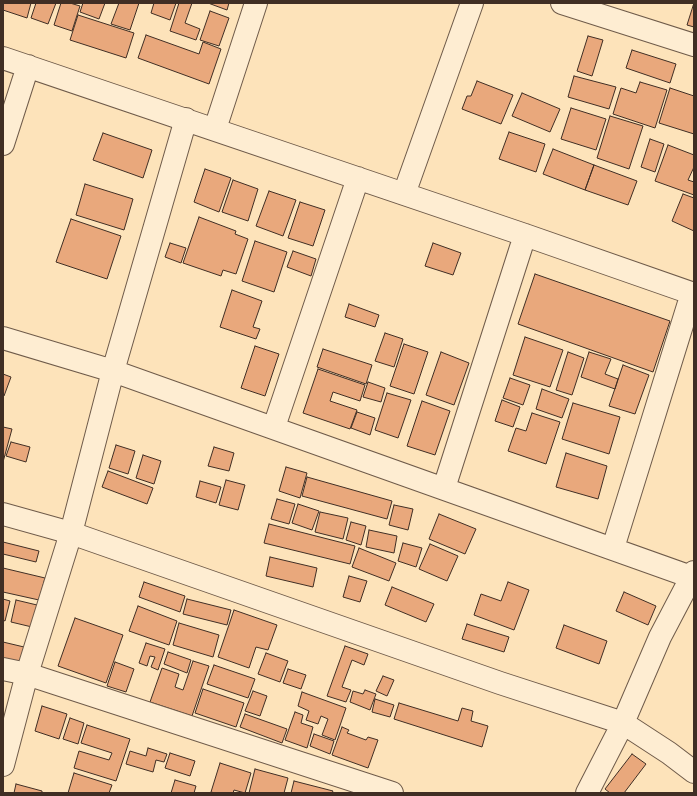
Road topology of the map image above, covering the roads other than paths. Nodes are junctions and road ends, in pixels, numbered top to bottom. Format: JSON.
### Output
{"nodes":[{"id":1,"x":256,"y":3,"type":"edge"},
{"id":2,"x":472,"y":3,"type":"edge"},
{"id":3,"x":562,"y":3,"type":"edge"},
{"id":4,"x":694,"y":45,"type":"edge"},
{"id":5,"x":3,"y":58,"type":"edge"},
{"id":6,"x":28,"y":66,"type":"junction"},
{"id":7,"x":186,"y":119,"type":"junction"},
{"id":8,"x":215,"y":129,"type":"junction"},
{"id":9,"x":3,"y":144,"type":"edge"},
{"id":10,"x":358,"y":178,"type":"junction"},
{"id":11,"x":404,"y":194,"type":"junction"},
{"id":12,"x":525,"y":235,"type":"junction"},
{"id":13,"x":693,"y":294,"type":"edge"},
{"id":14,"x":3,"y":338,"type":"edge"},
{"id":15,"x":114,"y":371,"type":"junction"},
{"id":16,"x":274,"y":427,"type":"junction"},
{"id":17,"x":444,"y":488,"type":"junction"},
{"id":18,"x":3,"y":514,"type":"edge"},
{"id":19,"x":72,"y":533,"type":"junction"},
{"id":20,"x":613,"y":548,"type":"junction"},
{"id":21,"x":693,"y":575,"type":"edge"},
{"id":22,"x":3,"y":669,"type":"edge"},
{"id":23,"x":27,"y":674,"type":"junction"},
{"id":24,"x":623,"y":723,"type":"junction"},
{"id":25,"x":3,"y":765,"type":"edge"},
{"id":26,"x":694,"y":772,"type":"edge"},
{"id":27,"x":392,"y":793,"type":"edge"},
{"id":28,"x":587,"y":793,"type":"edge"}],
"edges":[{"from":1,"to":8,"type":"street"},
{"from":2,"to":11,"type":"street"},
{"from":3,"to":4,"type":"street"},
{"from":5,"to":6,"type":"street"},
{"from":6,"to":7,"type":"street"},
{"from":6,"to":9,"type":"street"},
{"from":7,"to":8,"type":"street"},
{"from":7,"to":15,"type":"street"},
{"from":8,"to":10,"type":"street"},
{"from":10,"to":11,"type":"street"},
{"from":10,"to":16,"type":"street"},
{"from":11,"to":12,"type":"street"},
{"from":12,"to":13,"type":"street"},
{"from":12,"to":17,"type":"street"},
{"from":13,"to":20,"type":"street"},
{"from":14,"to":15,"type":"street"},
{"from":15,"to":16,"type":"street"},
{"from":15,"to":19,"type":"street"},
{"from":16,"to":17,"type":"street"},
{"from":17,"to":20,"type":"street"},
{"from":18,"to":19,"type":"street"},
{"from":19,"to":23,"type":"street"},
{"from":19,"to":24,"type":"street"},
{"from":20,"to":21,"type":"street"},
{"from":21,"to":24,"type":"street"},
{"from":22,"to":23,"type":"street"},
{"from":23,"to":25,"type":"street"},
{"from":23,"to":27,"type":"street"},
{"from":24,"to":26,"type":"street"},
{"from":24,"to":28,"type":"street"}]}
